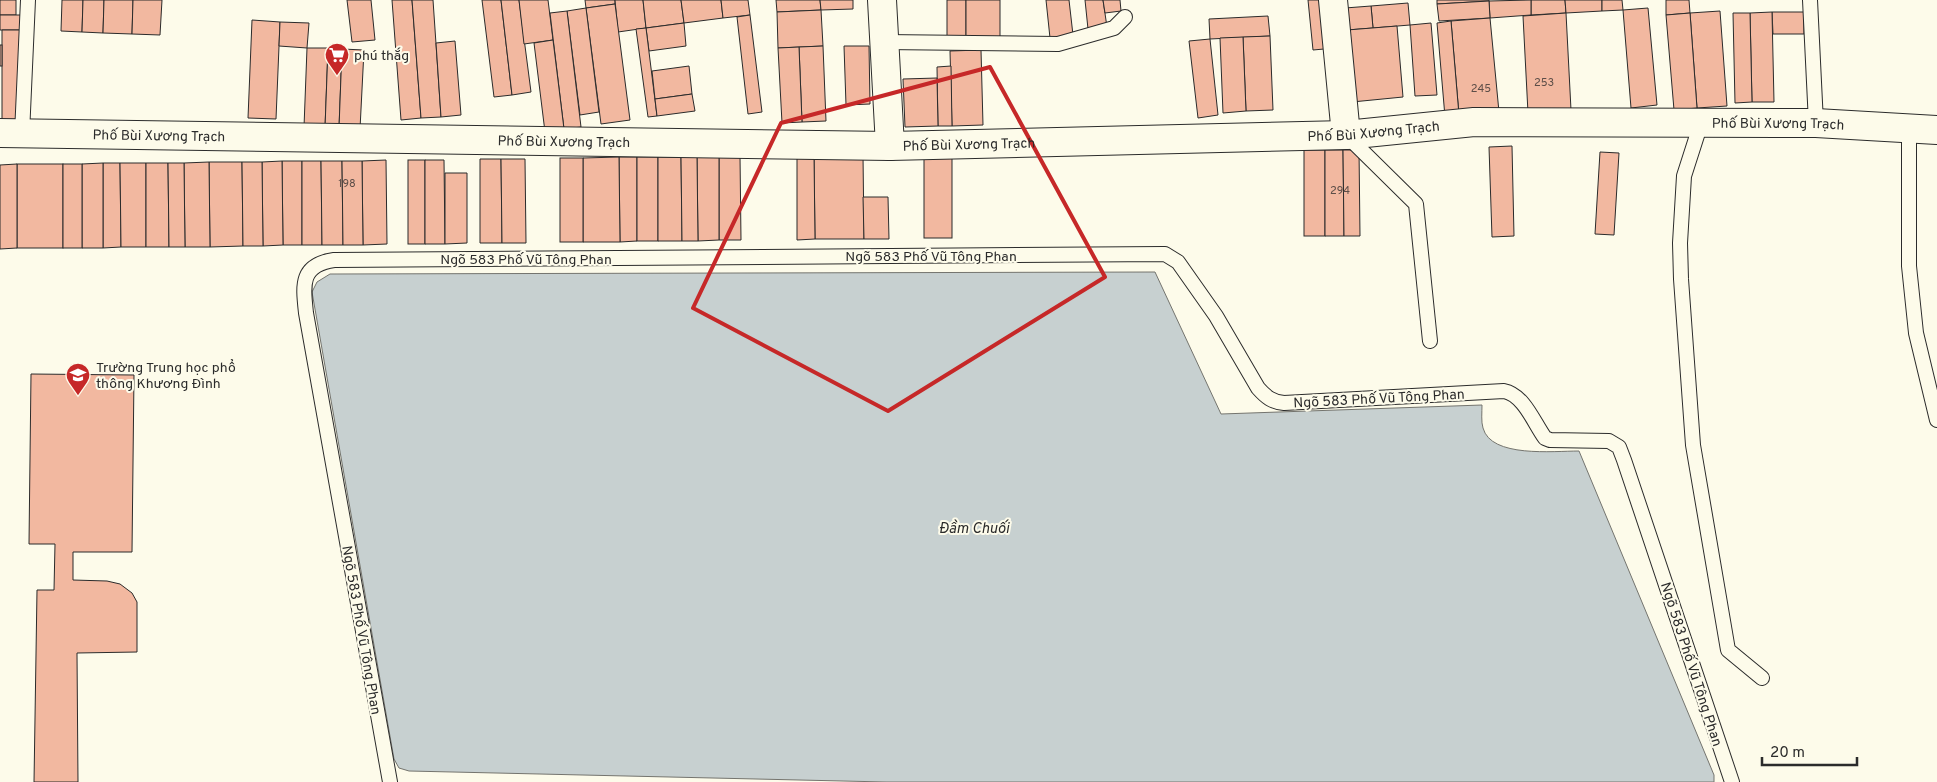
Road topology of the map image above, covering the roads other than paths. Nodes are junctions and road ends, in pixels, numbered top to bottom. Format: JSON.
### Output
{"nodes":[{"id":1,"x":28,"y":0,"type":"edge"},
{"id":2,"x":882,"y":0,"type":"edge"},
{"id":3,"x":1333,"y":0,"type":"edge"},
{"id":4,"x":1810,"y":0,"type":"edge"},
{"id":5,"x":1125,"y":17,"type":"dead end"},
{"id":6,"x":884,"y":42,"type":"junction"},
{"id":7,"x":1701,"y":123,"type":"junction"},
{"id":8,"x":1816,"y":123,"type":"junction"},
{"id":9,"x":1910,"y":129,"type":"junction"},
{"id":10,"x":1937,"y":130,"type":"edge"},
{"id":11,"x":11,"y":133,"type":"edge"},
{"id":12,"x":1346,"y":135,"type":"junction"},
{"id":13,"x":890,"y":146,"type":"junction"},
{"id":14,"x":1430,"y":341,"type":"dead end"},
{"id":15,"x":1937,"y":420,"type":"edge"},
{"id":16,"x":1762,"y":678,"type":"dead end"},
{"id":17,"x":390,"y":782,"type":"edge"},
{"id":18,"x":1732,"y":782,"type":"edge"}],
"edges":[{"from":1,"to":11,"type":"lane"},
{"from":2,"to":6,"type":"street"},
{"from":3,"to":12,"type":"street"},
{"from":4,"to":8,"type":"lane"},
{"from":5,"to":6,"type":"lane"},
{"from":6,"to":13,"type":"street"},
{"from":7,"to":8,"type":"street","name":"Phố Bùi Xương Trạch"},
{"from":7,"to":12,"type":"street","name":"Phố Bùi Xương Trạch"},
{"from":7,"to":16,"type":"lane"},
{"from":8,"to":9,"type":"street","name":"Phố Bùi Xương Trạch"},
{"from":9,"to":10,"type":"street","name":"Phố Bùi Xương Trạch"},
{"from":9,"to":15,"type":"lane"},
{"from":11,"to":13,"type":"street","name":"Phố Bùi Xương Trạch"},
{"from":12,"to":13,"type":"street","name":"Phố Bùi Xương Trạch"},
{"from":12,"to":14,"type":"lane"},
{"from":17,"to":18,"type":"lane","name":"Ngõ 583 Phố Vũ Tông Phan"}]}
